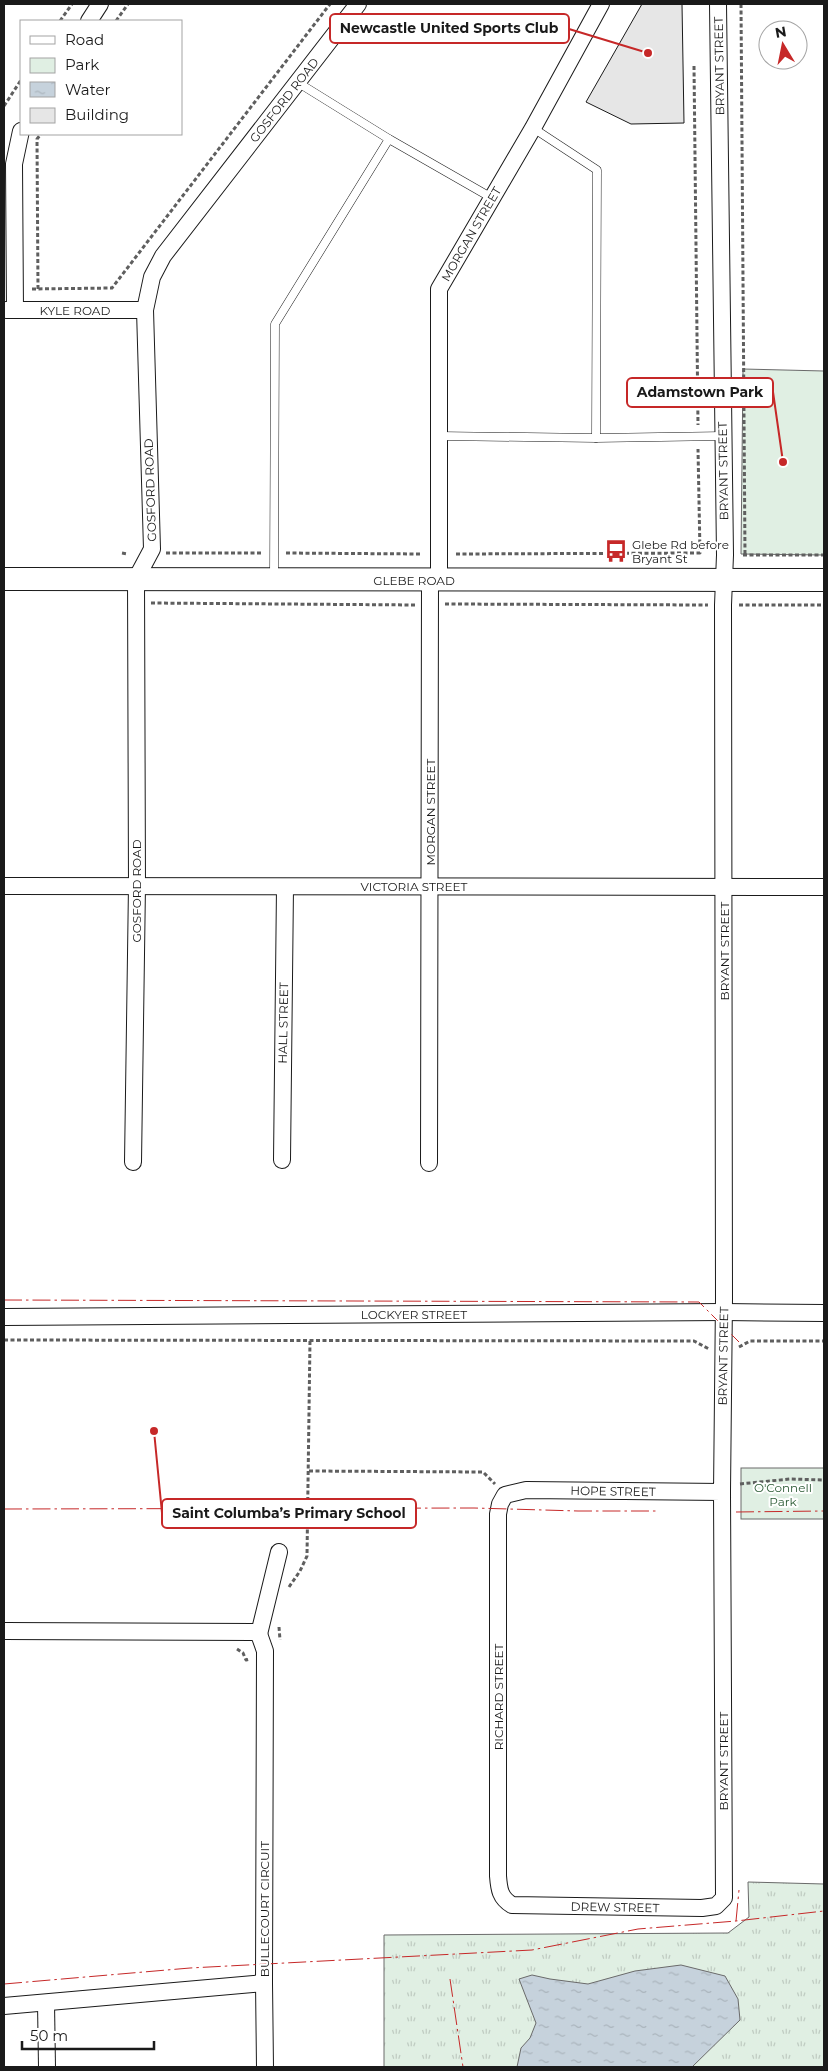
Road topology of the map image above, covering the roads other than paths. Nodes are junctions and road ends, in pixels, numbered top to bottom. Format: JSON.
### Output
{"nodes":[{"id":1,"x":100,"y":4,"type":"edge"},
{"id":2,"x":358,"y":4,"type":"edge"},
{"id":3,"x":601,"y":4,"type":"edge"},
{"id":4,"x":718,"y":4,"type":"edge"},
{"id":5,"x":90,"y":20,"type":"edge"},
{"id":6,"x":297,"y":82,"type":"junction"},
{"id":7,"x":533,"y":128,"type":"junction"},
{"id":8,"x":20,"y":134,"type":"edge"},
{"id":9,"x":389,"y":139,"type":"junction"},
{"id":10,"x":9,"y":161,"type":"edge"},
{"id":11,"x":492,"y":198,"type":"junction"},
{"id":12,"x":9,"y":310,"type":"edge"},
{"id":13,"x":145,"y":310,"type":"junction"},
{"id":14,"x":440,"y":436,"type":"junction"},
{"id":15,"x":723,"y":436,"type":"junction"},
{"id":16,"x":596,"y":438,"type":"junction"},
{"id":17,"x":4,"y":579,"type":"edge"},
{"id":18,"x":136,"y":579,"type":"junction"},
{"id":19,"x":274,"y":580,"type":"junction"},
{"id":20,"x":434,"y":580,"type":"junction"},
{"id":21,"x":725,"y":580,"type":"junction"},
{"id":22,"x":824,"y":580,"type":"edge"},
{"id":23,"x":137,"y":885,"type":"junction"},
{"id":24,"x":4,"y":886,"type":"edge"},
{"id":25,"x":430,"y":886,"type":"junction"},
{"id":26,"x":824,"y":886,"type":"edge"},
{"id":27,"x":285,"y":887,"type":"junction"},
{"id":28,"x":724,"y":887,"type":"junction"},
{"id":29,"x":282,"y":1160,"type":"dead end"},
{"id":30,"x":133,"y":1162,"type":"dead end"},
{"id":31,"x":430,"y":1163,"type":"dead end"},
{"id":32,"x":724,"y":1312,"type":"junction"},
{"id":33,"x":824,"y":1314,"type":"edge"},
{"id":34,"x":4,"y":1317,"type":"edge"},
{"id":35,"x":722,"y":1492,"type":"junction"},
{"id":36,"x":505,"y":1495,"type":"joint"},
{"id":37,"x":280,"y":1552,"type":"dead end"},
{"id":38,"x":4,"y":1631,"type":"edge"},
{"id":39,"x":259,"y":1634,"type":"junction"},
{"id":40,"x":724,"y":1898,"type":"joint"},
{"id":41,"x":504,"y":1900,"type":"joint"},
{"id":42,"x":264,"y":1983,"type":"junction"},
{"id":43,"x":46,"y":2003,"type":"junction"},
{"id":44,"x":4,"y":2006,"type":"edge"},
{"id":45,"x":47,"y":2067,"type":"edge"},
{"id":46,"x":265,"y":2067,"type":"edge"}],
"edges":[{"from":1,"to":5,"type":"street"},
{"from":2,"to":6,"type":"street","name":"GOSFORD ROAD"},
{"from":3,"to":7,"type":"street","name":"MORGAN STREET"},
{"from":4,"to":15,"type":"street","name":"BRYANT STREET"},
{"from":6,"to":9,"type":"lane"},
{"from":6,"to":13,"type":"street","name":"GOSFORD ROAD"},
{"from":7,"to":11,"type":"street","name":"MORGAN STREET"},
{"from":7,"to":16,"type":"lane"},
{"from":8,"to":10,"type":"street"},
{"from":9,"to":11,"type":"lane"},
{"from":9,"to":19,"type":"lane"},
{"from":10,"to":12,"type":"street"},
{"from":11,"to":14,"type":"street","name":"MORGAN STREET"},
{"from":12,"to":13,"type":"street","name":"KYLE ROAD"},
{"from":13,"to":18,"type":"street","name":"GOSFORD ROAD"},
{"from":14,"to":16,"type":"lane"},
{"from":14,"to":20,"type":"street","name":"MORGAN STREET"},
{"from":15,"to":16,"type":"lane"},
{"from":15,"to":21,"type":"street","name":"BRYANT STREET"},
{"from":17,"to":18,"type":"main road","name":"GLEBE ROAD"},
{"from":18,"to":19,"type":"main road","name":"GLEBE ROAD"},
{"from":18,"to":23,"type":"street","name":"GOSFORD ROAD"},
{"from":19,"to":20,"type":"main road","name":"GLEBE ROAD"},
{"from":20,"to":21,"type":"main road","name":"GLEBE ROAD"},
{"from":20,"to":25,"type":"street","name":"MORGAN STREET"},
{"from":21,"to":22,"type":"main road","name":"GLEBE ROAD"},
{"from":21,"to":28,"type":"street","name":"BRYANT STREET"},
{"from":23,"to":24,"type":"street","name":"VICTORIA STREET"},
{"from":23,"to":27,"type":"street","name":"VICTORIA STREET"},
{"from":23,"to":30,"type":"street","name":"GOSFORD ROAD"},
{"from":25,"to":27,"type":"street","name":"VICTORIA STREET"},
{"from":25,"to":28,"type":"street","name":"VICTORIA STREET"},
{"from":25,"to":31,"type":"street","name":"MORGAN STREET"},
{"from":26,"to":28,"type":"street","name":"VICTORIA STREET"},
{"from":27,"to":29,"type":"street","name":"HALL STREET"},
{"from":28,"to":32,"type":"street","name":"BRYANT STREET"},
{"from":32,"to":33,"type":"street","name":"LOCKYER STREET"},
{"from":32,"to":34,"type":"street","name":"LOCKYER STREET"},
{"from":32,"to":35,"type":"street","name":"BRYANT STREET"},
{"from":35,"to":36,"type":"street","name":"HOPE STREET"},
{"from":35,"to":40,"type":"street","name":"BRYANT STREET"},
{"from":36,"to":41,"type":"street","name":"RICHARD STREET"},
{"from":37,"to":39,"type":"street","name":"BULLECOURT CIRCUIT"},
{"from":38,"to":39,"type":"street"},
{"from":39,"to":42,"type":"street","name":"BULLECOURT CIRCUIT"},
{"from":40,"to":41,"type":"street","name":"DREW STREET"},
{"from":42,"to":43,"type":"street","name":"BULLECOURT CIRCUIT"},
{"from":42,"to":46,"type":"street"},
{"from":43,"to":44,"type":"street","name":"BULLECOURT CIRCUIT"},
{"from":43,"to":45,"type":"street"}]}
